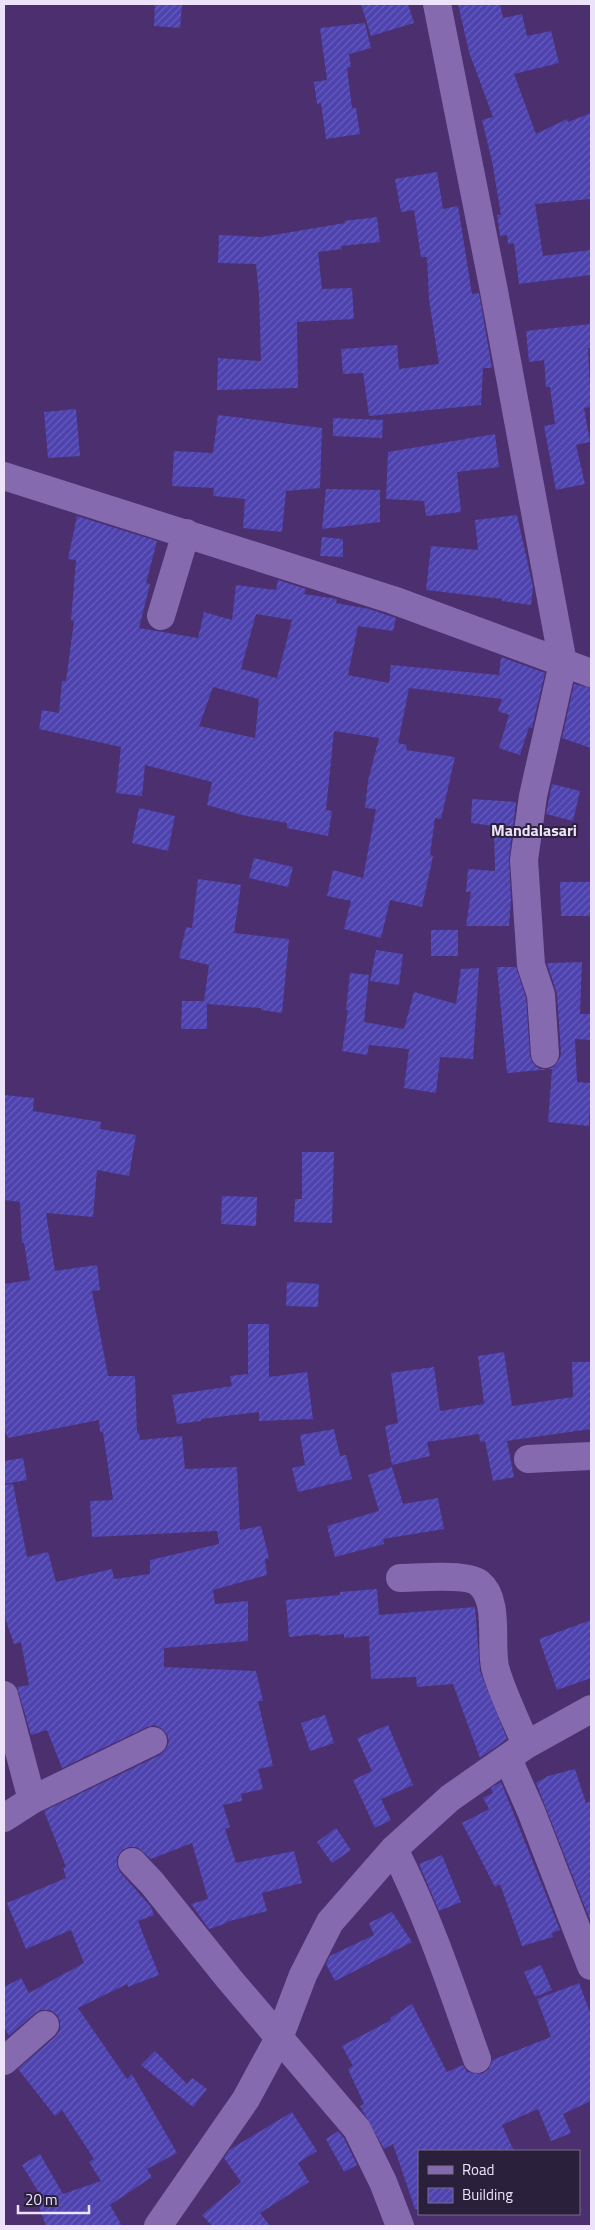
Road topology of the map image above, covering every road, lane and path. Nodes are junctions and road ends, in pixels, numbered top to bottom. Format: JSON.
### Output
{"nodes":[{"id":1,"x":437,"y":4,"type":"edge"},
{"id":2,"x":4,"y":476,"type":"edge"},
{"id":3,"x":186,"y":533,"type":"junction"},
{"id":4,"x":161,"y":616,"type":"dead end"},
{"id":5,"x":563,"y":663,"type":"junction"},
{"id":6,"x":591,"y":673,"type":"edge"},
{"id":7,"x":545,"y":1054,"type":"dead end"},
{"id":8,"x":591,"y":1456,"type":"edge"},
{"id":9,"x":528,"y":1459,"type":"dead end"},
{"id":10,"x":400,"y":1578,"type":"dead end"},
{"id":11,"x":4,"y":1695,"type":"edge"},
{"id":12,"x":591,"y":1709,"type":"edge"},
{"id":13,"x":153,"y":1741,"type":"dead end"},
{"id":14,"x":517,"y":1752,"type":"junction"},
{"id":15,"x":32,"y":1800,"type":"junction"},
{"id":16,"x":4,"y":1818,"type":"edge"},
{"id":17,"x":394,"y":1849,"type":"junction"},
{"id":18,"x":132,"y":1862,"type":"dead end"},
{"id":19,"x":591,"y":1966,"type":"edge"},
{"id":20,"x":45,"y":2025,"type":"dead end"},
{"id":21,"x":279,"y":2038,"type":"junction"},
{"id":22,"x":477,"y":2058,"type":"dead end"},
{"id":23,"x":4,"y":2061,"type":"edge"},
{"id":24,"x":158,"y":2226,"type":"edge"},
{"id":25,"x":400,"y":2226,"type":"edge"}],
"edges":[{"from":1,"to":5,"type":"street"},
{"from":2,"to":3,"type":"street"},
{"from":3,"to":4,"type":"street"},
{"from":3,"to":5,"type":"street"},
{"from":5,"to":6,"type":"street"},
{"from":5,"to":7,"type":"street"},
{"from":8,"to":9,"type":"street"},
{"from":10,"to":14,"type":"street"},
{"from":11,"to":15,"type":"street"},
{"from":12,"to":14,"type":"street"},
{"from":13,"to":15,"type":"street"},
{"from":14,"to":17,"type":"street"},
{"from":14,"to":19,"type":"street"},
{"from":15,"to":16,"type":"street"},
{"from":17,"to":21,"type":"street"},
{"from":17,"to":22,"type":"street"},
{"from":18,"to":21,"type":"street"},
{"from":20,"to":23,"type":"street"},
{"from":21,"to":24,"type":"street"},
{"from":21,"to":25,"type":"street"}]}
